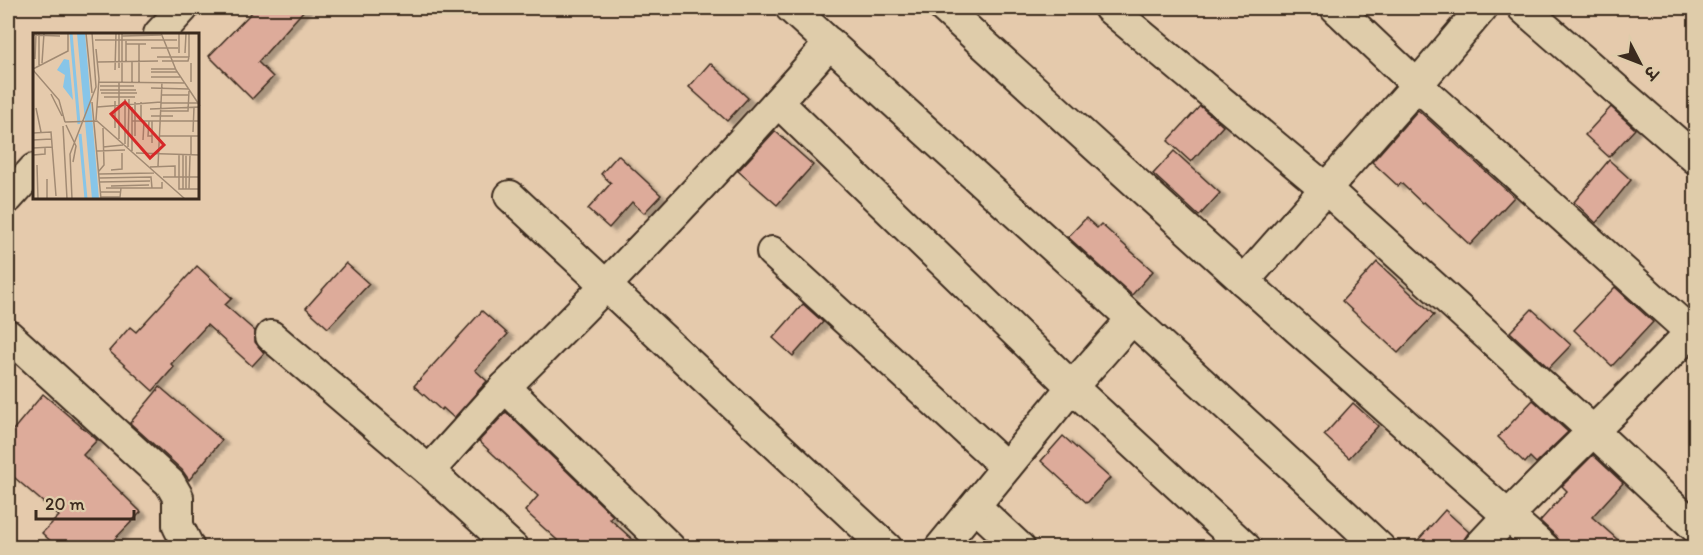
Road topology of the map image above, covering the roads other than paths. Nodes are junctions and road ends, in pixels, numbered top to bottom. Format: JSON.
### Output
{"nodes":[{"id":1,"x":183,"y":8,"type":"edge"},
{"id":2,"x":792,"y":8,"type":"edge"},
{"id":3,"x":944,"y":8,"type":"edge"},
{"id":4,"x":1109,"y":8,"type":"edge"},
{"id":5,"x":1336,"y":8,"type":"edge"},
{"id":6,"x":1482,"y":8,"type":"edge"},
{"id":7,"x":1523,"y":8,"type":"edge"},
{"id":8,"x":160,"y":33,"type":"edge"},
{"id":9,"x":830,"y":43,"type":"junction"},
{"id":10,"x":1417,"y":85,"type":"junction"},
{"id":11,"x":778,"y":102,"type":"junction"},
{"id":12,"x":1695,"y":159,"type":"edge"},
{"id":13,"x":33,"y":170,"type":"edge"},
{"id":14,"x":1325,"y":188,"type":"junction"},
{"id":15,"x":9,"y":194,"type":"edge"},
{"id":16,"x":510,"y":196,"type":"dead end"},
{"id":17,"x":772,"y":252,"type":"dead end"},
{"id":18,"x":1244,"y":281,"type":"junction"},
{"id":19,"x":607,"y":286,"type":"junction"},
{"id":20,"x":1132,"y":319,"type":"junction"},
{"id":21,"x":1694,"y":332,"type":"edge"},
{"id":22,"x":8,"y":335,"type":"edge"},
{"id":23,"x":271,"y":336,"type":"dead end"},
{"id":24,"x":505,"y":387,"type":"junction"},
{"id":25,"x":1072,"y":387,"type":"junction"},
{"id":26,"x":1594,"y":432,"type":"junction"},
{"id":27,"x":1006,"y":467,"type":"junction"},
{"id":28,"x":429,"y":471,"type":"junction"},
{"id":29,"x":975,"y":507,"type":"junction"},
{"id":30,"x":1508,"y":514,"type":"junction"},
{"id":31,"x":1695,"y":528,"type":"edge"},
{"id":32,"x":189,"y":548,"type":"edge"},
{"id":33,"x":513,"y":548,"type":"edge"},
{"id":34,"x":670,"y":548,"type":"edge"},
{"id":35,"x":887,"y":548,"type":"edge"},
{"id":36,"x":940,"y":548,"type":"edge"},
{"id":37,"x":1020,"y":548,"type":"edge"},
{"id":38,"x":1246,"y":548,"type":"edge"},
{"id":39,"x":1380,"y":548,"type":"edge"},
{"id":40,"x":1478,"y":548,"type":"edge"},
{"id":41,"x":1544,"y":548,"type":"edge"}],
"edges":[{"from":1,"to":8,"type":"street"},
{"from":2,"to":9,"type":"street"},
{"from":3,"to":18,"type":"street"},
{"from":4,"to":14,"type":"street"},
{"from":5,"to":10,"type":"street"},
{"from":6,"to":10,"type":"street"},
{"from":7,"to":12,"type":"street"},
{"from":9,"to":11,"type":"street"},
{"from":9,"to":20,"type":"street"},
{"from":10,"to":14,"type":"street"},
{"from":10,"to":21,"type":"street"},
{"from":11,"to":19,"type":"street"},
{"from":11,"to":25,"type":"street"},
{"from":13,"to":15,"type":"street"},
{"from":14,"to":18,"type":"street"},
{"from":14,"to":26,"type":"street"},
{"from":16,"to":19,"type":"street"},
{"from":17,"to":27,"type":"street"},
{"from":18,"to":30,"type":"street"},
{"from":19,"to":24,"type":"street"},
{"from":19,"to":35,"type":"street"},
{"from":20,"to":25,"type":"street"},
{"from":20,"to":39,"type":"street"},
{"from":21,"to":26,"type":"street"},
{"from":22,"to":32,"type":"street"},
{"from":23,"to":28,"type":"street"},
{"from":24,"to":28,"type":"street"},
{"from":24,"to":34,"type":"street"},
{"from":25,"to":27,"type":"street"},
{"from":25,"to":38,"type":"street"},
{"from":26,"to":30,"type":"street"},
{"from":26,"to":31,"type":"street"},
{"from":27,"to":29,"type":"street"},
{"from":28,"to":33,"type":"street"},
{"from":29,"to":36,"type":"street"},
{"from":29,"to":37,"type":"street"},
{"from":30,"to":40,"type":"street"},
{"from":30,"to":41,"type":"street"}]}
